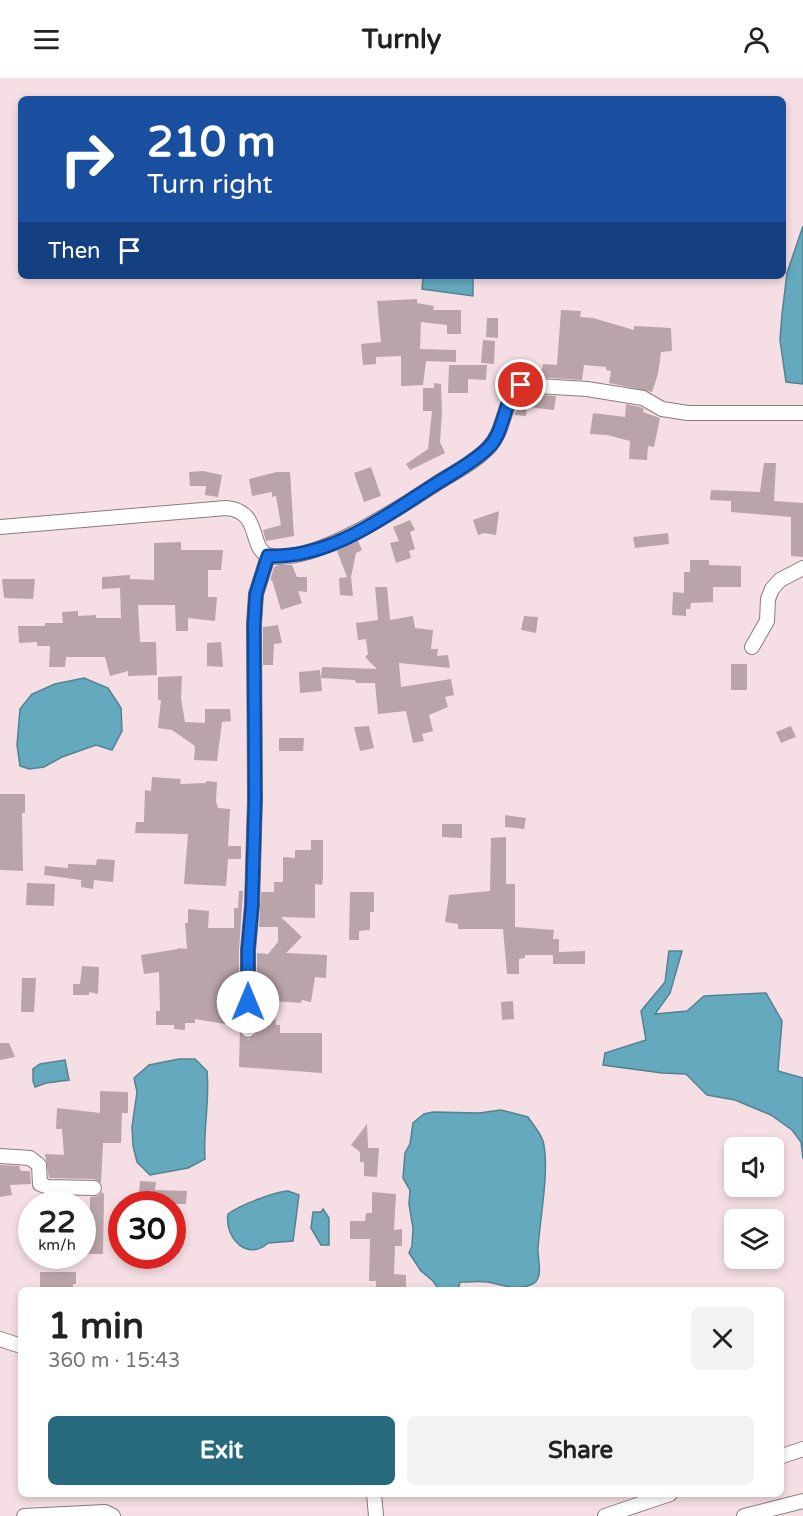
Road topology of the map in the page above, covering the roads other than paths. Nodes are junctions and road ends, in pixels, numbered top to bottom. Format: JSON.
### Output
{"nodes":[{"id":1,"x":803,"y":413,"type":"edge"},
{"id":2,"x":0,"y":527,"type":"edge"},
{"id":3,"x":268,"y":556,"type":"junction"},
{"id":4,"x":803,"y":568,"type":"edge"},
{"id":5,"x":752,"y":647,"type":"dead end"},
{"id":6,"x":248,"y":1030,"type":"dead end"},
{"id":7,"x":0,"y":1156,"type":"edge"},
{"id":8,"x":94,"y":1188,"type":"dead end"},
{"id":9,"x":0,"y":1339,"type":"edge"},
{"id":10,"x":18,"y":1345,"type":"edge"},
{"id":11,"x":803,"y":1449,"type":"edge"},
{"id":12,"x":784,"y":1455,"type":"edge"},
{"id":13,"x":374,"y":1497,"type":"edge"},
{"id":14,"x":661,"y":1497,"type":"edge"},
{"id":15,"x":803,"y":1501,"type":"edge"},
{"id":16,"x":24,"y":1516,"type":"edge"},
{"id":17,"x":113,"y":1516,"type":"edge"},
{"id":18,"x":376,"y":1516,"type":"edge"},
{"id":19,"x":605,"y":1516,"type":"edge"},
{"id":20,"x":744,"y":1516,"type":"edge"}],
"edges":[{"from":1,"to":3,"type":"street"},
{"from":2,"to":3,"type":"street"},
{"from":3,"to":6,"type":"street"},
{"from":4,"to":5,"type":"street"},
{"from":7,"to":8,"type":"street"},
{"from":9,"to":10,"type":"street"},
{"from":11,"to":12,"type":"street"},
{"from":13,"to":18,"type":"street"},
{"from":14,"to":19,"type":"street"},
{"from":15,"to":20,"type":"street"},
{"from":16,"to":17,"type":"street"}]}
